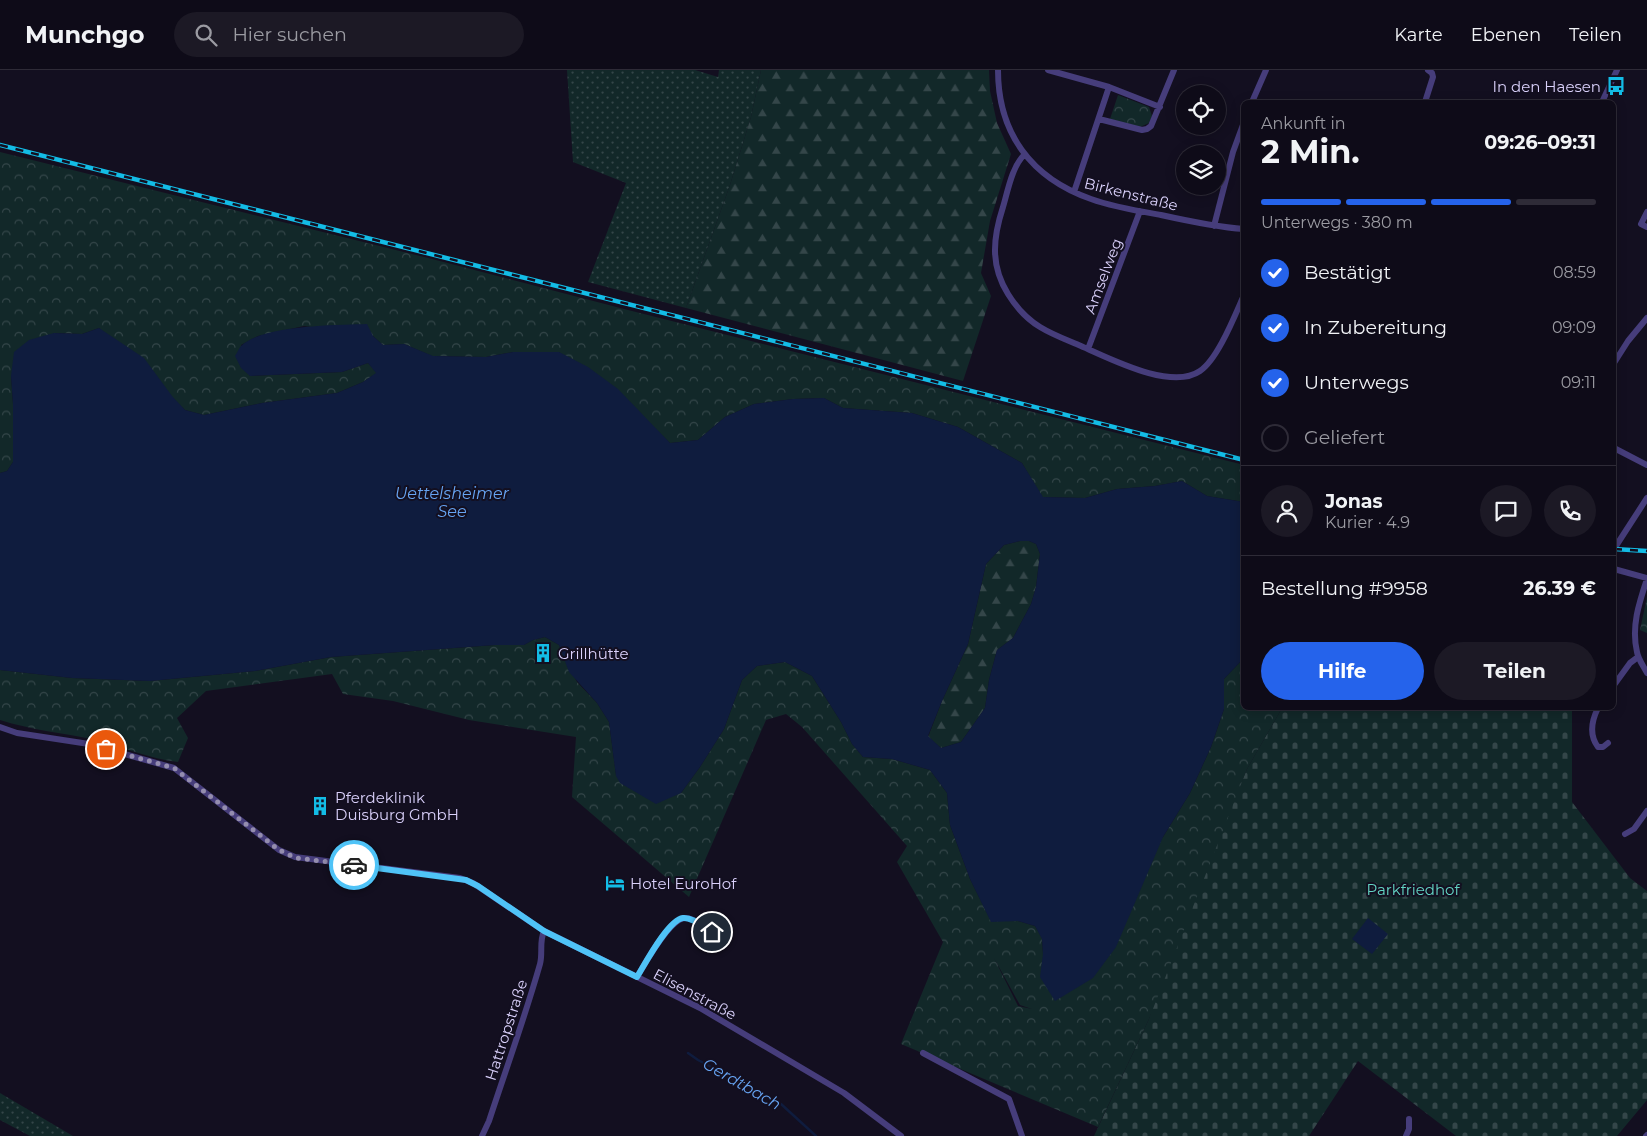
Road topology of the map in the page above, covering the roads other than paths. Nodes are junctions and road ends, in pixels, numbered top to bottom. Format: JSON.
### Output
{"nodes":[{"id":1,"x":998,"y":70,"type":"edge"},
{"id":2,"x":1048,"y":70,"type":"edge"},
{"id":3,"x":1174,"y":70,"type":"edge"},
{"id":4,"x":1266,"y":70,"type":"edge"},
{"id":5,"x":1617,"y":70,"type":"edge"},
{"id":6,"x":1430,"y":72,"type":"edge"},
{"id":7,"x":1109,"y":87,"type":"junction"},
{"id":8,"x":1254,"y":100,"type":"edge"},
{"id":9,"x":1426,"y":100,"type":"edge"},
{"id":10,"x":1603,"y":100,"type":"edge"},
{"id":11,"x":1160,"y":107,"type":"junction"},
{"id":12,"x":1099,"y":119,"type":"junction"},
{"id":13,"x":1241,"y":130,"type":"edge"},
{"id":14,"x":1024,"y":155,"type":"junction"},
{"id":15,"x":1074,"y":192,"type":"junction"},
{"id":16,"x":1140,"y":211,"type":"junction"},
{"id":17,"x":1647,"y":212,"type":"edge"},
{"id":18,"x":1214,"y":226,"type":"junction"},
{"id":19,"x":1647,"y":227,"type":"edge"},
{"id":20,"x":1241,"y":229,"type":"edge"},
{"id":21,"x":1241,"y":301,"type":"edge"},
{"id":22,"x":1647,"y":318,"type":"edge"},
{"id":23,"x":1088,"y":349,"type":"junction"},
{"id":24,"x":1616,"y":360,"type":"edge"},
{"id":25,"x":1616,"y":449,"type":"edge"},
{"id":26,"x":1647,"y":465,"type":"edge"},
{"id":27,"x":1647,"y":498,"type":"edge"},
{"id":28,"x":1616,"y":547,"type":"edge"},
{"id":29,"x":1616,"y":570,"type":"edge"},
{"id":30,"x":1647,"y":578,"type":"edge"},
{"id":31,"x":1638,"y":657,"type":"junction"},
{"id":32,"x":1647,"y":673,"type":"edge"},
{"id":33,"x":1616,"y":682,"type":"edge"},
{"id":34,"x":1597,"y":710,"type":"edge"},
{"id":35,"x":0,"y":727,"type":"edge"},
{"id":36,"x":1608,"y":743,"type":"dead end"},
{"id":37,"x":1647,"y":811,"type":"edge"},
{"id":38,"x":1625,"y":834,"type":"dead end"},
{"id":39,"x":544,"y":931,"type":"junction"},
{"id":40,"x":720,"y":938,"type":"dead end"},
{"id":41,"x":637,"y":977,"type":"junction"},
{"id":42,"x":922,"y":1054,"type":"dead end"},
{"id":43,"x":1409,"y":1119,"type":"dead end"},
{"id":44,"x":482,"y":1136,"type":"edge"},
{"id":45,"x":901,"y":1136,"type":"edge"},
{"id":46,"x":1022,"y":1136,"type":"edge"},
{"id":47,"x":1406,"y":1136,"type":"edge"}],
"edges":[{"from":1,"to":14,"type":"street","name":"Birkenstraße"},
{"from":2,"to":7,"type":"street"},
{"from":3,"to":11,"type":"street"},
{"from":4,"to":8,"type":"street"},
{"from":5,"to":10,"type":"street"},
{"from":6,"to":9,"type":"street"},
{"from":7,"to":11,"type":"street"},
{"from":7,"to":12,"type":"street"},
{"from":11,"to":12,"type":"street"},
{"from":12,"to":15,"type":"street"},
{"from":13,"to":18,"type":"street"},
{"from":14,"to":15,"type":"street","name":"Birkenstraße"},
{"from":14,"to":23,"type":"street"},
{"from":15,"to":16,"type":"street","name":"Birkenstraße"},
{"from":16,"to":18,"type":"street","name":"Birkenstraße"},
{"from":16,"to":23,"type":"street","name":"Amselweg"},
{"from":17,"to":19,"type":"street"},
{"from":18,"to":20,"type":"street","name":"Birkenstraße"},
{"from":21,"to":23,"type":"street"},
{"from":22,"to":24,"type":"street"},
{"from":25,"to":26,"type":"street"},
{"from":27,"to":28,"type":"street"},
{"from":29,"to":30,"type":"street"},
{"from":30,"to":31,"type":"street"},
{"from":31,"to":32,"type":"street"},
{"from":31,"to":33,"type":"street"},
{"from":34,"to":36,"type":"street"},
{"from":35,"to":39,"type":"street","name":"Elisenstraße"},
{"from":37,"to":38,"type":"street"},
{"from":39,"to":41,"type":"street","name":"Elisenstraße"},
{"from":39,"to":44,"type":"street","name":"Hattropstraße"},
{"from":40,"to":41,"type":"street"},
{"from":41,"to":45,"type":"street","name":"Elisenstraße"},
{"from":42,"to":46,"type":"street"},
{"from":43,"to":47,"type":"street"}]}
